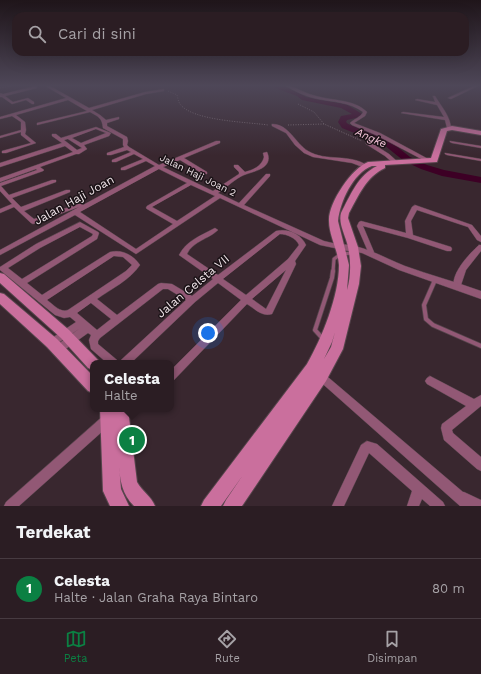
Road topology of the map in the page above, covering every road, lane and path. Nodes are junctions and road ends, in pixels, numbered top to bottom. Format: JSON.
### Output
{"nodes":[{"id":1,"x":32,"y":110,"type":"edge"},
{"id":2,"x":90,"y":110,"type":"joint"},
{"id":3,"x":189,"y":110,"type":"edge"},
{"id":4,"x":309,"y":110,"type":"edge"},
{"id":5,"x":362,"y":110,"type":"edge"},
{"id":6,"x":442,"y":110,"type":"edge"},
{"id":7,"x":403,"y":113,"type":"dead end"},
{"id":8,"x":14,"y":115,"type":"junction"},
{"id":9,"x":0,"y":118,"type":"edge"},
{"id":10,"x":118,"y":118,"type":"dead end"},
{"id":11,"x":447,"y":119,"type":"junction"},
{"id":12,"x":105,"y":122,"type":"junction"},
{"id":13,"x":38,"y":124,"type":"dead end"},
{"id":14,"x":324,"y":124,"type":"junction"},
{"id":15,"x":273,"y":125,"type":"junction"},
{"id":16,"x":449,"y":128,"type":"junction"},
{"id":17,"x":24,"y":130,"type":"junction"},
{"id":18,"x":481,"y":133,"type":"edge"},
{"id":19,"x":54,"y":136,"type":"dead end"},
{"id":20,"x":0,"y":137,"type":"edge"},
{"id":21,"x":68,"y":137,"type":"junction"},
{"id":22,"x":62,"y":142,"type":"junction"},
{"id":23,"x":218,"y":142,"type":"dead end"},
{"id":24,"x":452,"y":142,"type":"dead end"},
{"id":25,"x":368,"y":143,"type":"joint"},
{"id":26,"x":80,"y":145,"type":"junction"},
{"id":27,"x":481,"y":147,"type":"edge"},
{"id":28,"x":127,"y":148,"type":"junction"},
{"id":29,"x":135,"y":152,"type":"junction"},
{"id":30,"x":77,"y":153,"type":"junction"},
{"id":31,"x":265,"y":153,"type":"dead end"},
{"id":32,"x":2,"y":154,"type":"edge"},
{"id":33,"x":109,"y":154,"type":"dead end"},
{"id":34,"x":447,"y":154,"type":"dead end"},
{"id":35,"x":181,"y":158,"type":"junction"},
{"id":36,"x":147,"y":159,"type":"junction"},
{"id":37,"x":481,"y":160,"type":"edge"},
{"id":38,"x":114,"y":161,"type":"dead end"},
{"id":39,"x":425,"y":161,"type":"junction"},
{"id":40,"x":395,"y":163,"type":"junction"},
{"id":41,"x":0,"y":166,"type":"edge"},
{"id":42,"x":236,"y":166,"type":"dead end"},
{"id":43,"x":365,"y":166,"type":"junction"},
{"id":44,"x":37,"y":167,"type":"junction"},
{"id":45,"x":158,"y":167,"type":"junction"},
{"id":46,"x":123,"y":169,"type":"dead end"},
{"id":47,"x":205,"y":173,"type":"dead end"},
{"id":48,"x":242,"y":174,"type":"junction"},
{"id":49,"x":268,"y":175,"type":"dead end"},
{"id":50,"x":9,"y":176,"type":"junction"},
{"id":51,"x":0,"y":180,"type":"edge"},
{"id":52,"x":54,"y":180,"type":"dead end"},
{"id":53,"x":190,"y":183,"type":"junction"},
{"id":54,"x":68,"y":191,"type":"dead end"},
{"id":55,"x":3,"y":192,"type":"edge"},
{"id":56,"x":216,"y":195,"type":"junction"},
{"id":57,"x":80,"y":205,"type":"dead end"},
{"id":58,"x":240,"y":205,"type":"junction"},
{"id":59,"x":17,"y":207,"type":"junction"},
{"id":60,"x":0,"y":211,"type":"edge"},
{"id":61,"x":74,"y":212,"type":"junction"},
{"id":62,"x":177,"y":224,"type":"junction"},
{"id":63,"x":215,"y":230,"type":"dead end"},
{"id":64,"x":410,"y":236,"type":"junction"},
{"id":65,"x":481,"y":240,"type":"edge"},
{"id":66,"x":481,"y":247,"type":"edge"},
{"id":67,"x":449,"y":249,"type":"dead end"},
{"id":68,"x":354,"y":250,"type":"junction"},
{"id":69,"x":340,"y":251,"type":"junction"},
{"id":70,"x":371,"y":252,"type":"junction"},
{"id":71,"x":0,"y":253,"type":"edge"},
{"id":72,"x":291,"y":261,"type":"junction"},
{"id":73,"x":0,"y":277,"type":"edge"},
{"id":74,"x":217,"y":279,"type":"junction"},
{"id":75,"x":435,"y":280,"type":"junction"},
{"id":76,"x":22,"y":283,"type":"junction"},
{"id":77,"x":457,"y":286,"type":"junction"},
{"id":78,"x":481,"y":295,"type":"edge"},
{"id":79,"x":0,"y":297,"type":"edge"},
{"id":80,"x":42,"y":299,"type":"junction"},
{"id":81,"x":91,"y":299,"type":"junction"},
{"id":82,"x":247,"y":299,"type":"junction"},
{"id":83,"x":192,"y":300,"type":"junction"},
{"id":84,"x":71,"y":313,"type":"junction"},
{"id":85,"x":118,"y":320,"type":"junction"},
{"id":86,"x":85,"y":325,"type":"junction"},
{"id":87,"x":97,"y":335,"type":"junction"},
{"id":88,"x":68,"y":337,"type":"junction"},
{"id":89,"x":55,"y":346,"type":"junction"},
{"id":90,"x":481,"y":346,"type":"edge"},
{"id":91,"x":110,"y":360,"type":"edge"},
{"id":92,"x":127,"y":360,"type":"edge"},
{"id":93,"x":90,"y":361,"type":"edge"},
{"id":94,"x":316,"y":372,"type":"junction"},
{"id":95,"x":174,"y":374,"type":"edge"},
{"id":96,"x":430,"y":381,"type":"dead end"},
{"id":97,"x":90,"y":383,"type":"edge"},
{"id":98,"x":478,"y":402,"type":"edge"},
{"id":99,"x":113,"y":412,"type":"edge"},
{"id":100,"x":114,"y":412,"type":"edge"},
{"id":101,"x":114,"y":412,"type":"edge"},
{"id":102,"x":481,"y":465,"type":"edge"},
{"id":103,"x":419,"y":489,"type":"junction"},
{"id":104,"x":456,"y":494,"type":"junction"},
{"id":105,"x":10,"y":506,"type":"edge"},
{"id":106,"x":119,"y":506,"type":"edge"},
{"id":107,"x":146,"y":506,"type":"edge"},
{"id":108,"x":210,"y":506,"type":"edge"},
{"id":109,"x":232,"y":506,"type":"edge"},
{"id":110,"x":338,"y":506,"type":"edge"},
{"id":111,"x":413,"y":506,"type":"edge"},
{"id":112,"x":439,"y":506,"type":"edge"},
{"id":113,"x":469,"y":506,"type":"edge"},
{"id":114,"x":480,"y":506,"type":"edge"}],
"edges":[{"from":1,"to":8,"type":"street"},
{"from":2,"to":12,"type":"street","name":"Jalan Haji Joan 2"},
{"from":2,"to":13,"type":"street"},
{"from":3,"to":15,"type":"path"},
{"from":4,"to":14,"type":"path"},
{"from":5,"to":39,"type":"street"},
{"from":6,"to":11,"type":"street"},
{"from":7,"to":11,"type":"street"},
{"from":8,"to":9,"type":"street"},
{"from":8,"to":17,"type":"street"},
{"from":10,"to":12,"type":"street"},
{"from":11,"to":16,"type":"street"},
{"from":12,"to":28,"type":"street","name":"Jalan Haji Joan 2"},
{"from":14,"to":15,"type":"path"},
{"from":14,"to":25,"type":"path"},
{"from":15,"to":43,"type":"street"},
{"from":16,"to":18,"type":"main road"},
{"from":16,"to":39,"type":"main road"},
{"from":17,"to":20,"type":"street"},
{"from":17,"to":32,"type":"street"},
{"from":19,"to":22,"type":"street"},
{"from":21,"to":22,"type":"street"},
{"from":21,"to":26,"type":"street"},
{"from":21,"to":26,"type":"street"},
{"from":22,"to":30,"type":"street"},
{"from":22,"to":41,"type":"street"},
{"from":23,"to":35,"type":"street","name":"Jalan Haji Joan"},
{"from":24,"to":27,"type":"street"},
{"from":25,"to":40,"type":"street"},
{"from":26,"to":30,"type":"street"},
{"from":28,"to":29,"type":"street","name":"Jalan Haji Joan 2"},
{"from":28,"to":33,"type":"street"},
{"from":29,"to":36,"type":"street","name":"Jalan Haji Joan 2"},
{"from":29,"to":38,"type":"street"},
{"from":30,"to":44,"type":"street"},
{"from":31,"to":48,"type":"street"},
{"from":34,"to":37,"type":"street"},
{"from":35,"to":45,"type":"street","name":"Jalan Haji Joan"},
{"from":35,"to":47,"type":"street"},
{"from":36,"to":45,"type":"street","name":"Jalan Haji Joan 2"},
{"from":36,"to":46,"type":"street"},
{"from":39,"to":40,"type":"main road"},
{"from":40,"to":43,"type":"main road"},
{"from":40,"to":68,"type":"main road"},
{"from":41,"to":50,"type":"street"},
{"from":42,"to":48,"type":"street"},
{"from":43,"to":69,"type":"main road"},
{"from":44,"to":50,"type":"street"},
{"from":44,"to":55,"type":"street"},
{"from":45,"to":53,"type":"street","name":"Jalan Haji Joan 2"},
{"from":45,"to":61,"type":"street","name":"Jalan Haji Joan"},
{"from":48,"to":56,"type":"street"},
{"from":49,"to":58,"type":"street"},
{"from":50,"to":51,"type":"street"},
{"from":52,"to":55,"type":"street"},
{"from":53,"to":56,"type":"street","name":"Jalan Haji Joan 2"},
{"from":53,"to":62,"type":"street"},
{"from":54,"to":59,"type":"street"},
{"from":55,"to":59,"type":"street"},
{"from":56,"to":58,"type":"street","name":"Jalan Haji Joan 2"},
{"from":56,"to":62,"type":"street"},
{"from":57,"to":59,"type":"street"},
{"from":58,"to":69,"type":"street","name":"Jalan Haji Joan 2"},
{"from":59,"to":60,"type":"street"},
{"from":61,"to":62,"type":"street"},
{"from":61,"to":71,"type":"street","name":"Jalan Haji Joan"},
{"from":63,"to":74,"type":"street"},
{"from":64,"to":65,"type":"street"},
{"from":64,"to":67,"type":"street"},
{"from":64,"to":70,"type":"street"},
{"from":66,"to":77,"type":"street"},
{"from":68,"to":69,"type":"street"},
{"from":68,"to":70,"type":"street"},
{"from":68,"to":94,"type":"main road"},
{"from":69,"to":94,"type":"main road"},
{"from":70,"to":75,"type":"street"},
{"from":72,"to":74,"type":"street","name":"Jalan Celsta VII"},
{"from":72,"to":82,"type":"street"},
{"from":72,"to":82,"type":"street"},
{"from":73,"to":88,"type":"main road"},
{"from":74,"to":82,"type":"street"},
{"from":74,"to":83,"type":"street","name":"Jalan Celsta VII"},
{"from":75,"to":77,"type":"street"},
{"from":75,"to":90,"type":"lane"},
{"from":76,"to":76,"type":"street"},
{"from":76,"to":80,"type":"street"},
{"from":77,"to":78,"type":"street"},
{"from":79,"to":89,"type":"main road"},
{"from":80,"to":81,"type":"street"},
{"from":80,"to":84,"type":"street"},
{"from":81,"to":84,"type":"street"},
{"from":81,"to":85,"type":"street"},
{"from":82,"to":95,"type":"street"},
{"from":83,"to":85,"type":"street"},
{"from":83,"to":92,"type":"street","name":"Jalan Celsta VII"},
{"from":84,"to":86,"type":"street"},
{"from":85,"to":87,"type":"street"},
{"from":86,"to":87,"type":"street"},
{"from":86,"to":88,"type":"street"},
{"from":87,"to":91,"type":"street"},
{"from":88,"to":89,"type":"street"},
{"from":88,"to":93,"type":"main road"},
{"from":89,"to":97,"type":"main road"},
{"from":94,"to":104,"type":"street"},
{"from":94,"to":108,"type":"main road"},
{"from":94,"to":109,"type":"main road"},
{"from":96,"to":98,"type":"street"},
{"from":98,"to":102,"type":"street"},
{"from":99,"to":105,"type":"street"},
{"from":100,"to":106,"type":"main road"},
{"from":101,"to":107,"type":"main road"},
{"from":103,"to":110,"type":"street"},
{"from":103,"to":111,"type":"street"},
{"from":103,"to":112,"type":"street"},
{"from":104,"to":113,"type":"street"},
{"from":104,"to":114,"type":"street"}]}
